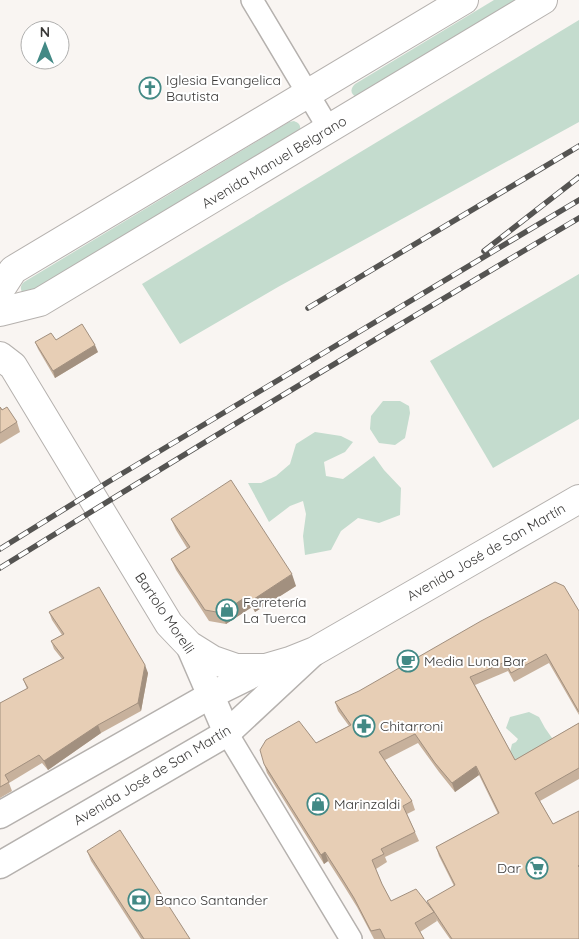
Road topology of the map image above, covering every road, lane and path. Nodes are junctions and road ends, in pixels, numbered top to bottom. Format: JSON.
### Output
{"nodes":[{"id":1,"x":252,"y":0,"type":"edge"},
{"id":2,"x":464,"y":0,"type":"edge"},
{"id":3,"x":543,"y":0,"type":"edge"},
{"id":4,"x":308,"y":93,"type":"junction"},
{"id":5,"x":329,"y":129,"type":"junction"},
{"id":6,"x":0,"y":290,"type":"edge"},
{"id":7,"x":0,"y":312,"type":"edge"},
{"id":8,"x":4,"y":355,"type":"edge"},
{"id":9,"x":579,"y":498,"type":"edge"},
{"id":10,"x":189,"y":645,"type":"junction"},
{"id":11,"x":316,"y":651,"type":"junction"},
{"id":12,"x":266,"y":668,"type":"junction"},
{"id":13,"x":211,"y":695,"type":"junction"},
{"id":14,"x":227,"y":733,"type":"junction"},
{"id":15,"x":0,"y":815,"type":"edge"},
{"id":16,"x":0,"y":865,"type":"edge"},
{"id":17,"x":351,"y":939,"type":"edge"}],
"edges":[{"from":1,"to":4,"type":"street"},
{"from":2,"to":4,"type":"main road"},
{"from":3,"to":5,"type":"main road","name":"Avenida Manuel Belgrano"},
{"from":4,"to":5,"type":"street"},
{"from":4,"to":6,"type":"main road"},
{"from":5,"to":7,"type":"main road","name":"Avenida Manuel Belgrano"},
{"from":8,"to":10,"type":"main road","name":"Bartolo Morelli"},
{"from":9,"to":11,"type":"main road","name":"Avenida José de San Martín"},
{"from":10,"to":12,"type":"main road"},
{"from":10,"to":13,"type":"street","name":"Bartolo Morelli"},
{"from":11,"to":12,"type":"main road","name":"Avenida José de San Martín"},
{"from":11,"to":14,"type":"street","name":"Avenida José de San Martín"},
{"from":12,"to":13,"type":"street","name":"Avenida José de San Martín"},
{"from":13,"to":14,"type":"street","name":"Bartolo Morelli"},
{"from":13,"to":15,"type":"street","name":"Avenida José de San Martín"},
{"from":14,"to":16,"type":"street","name":"Avenida José de San Martín"},
{"from":14,"to":17,"type":"street","name":"Bartolo Morelli"}]}
